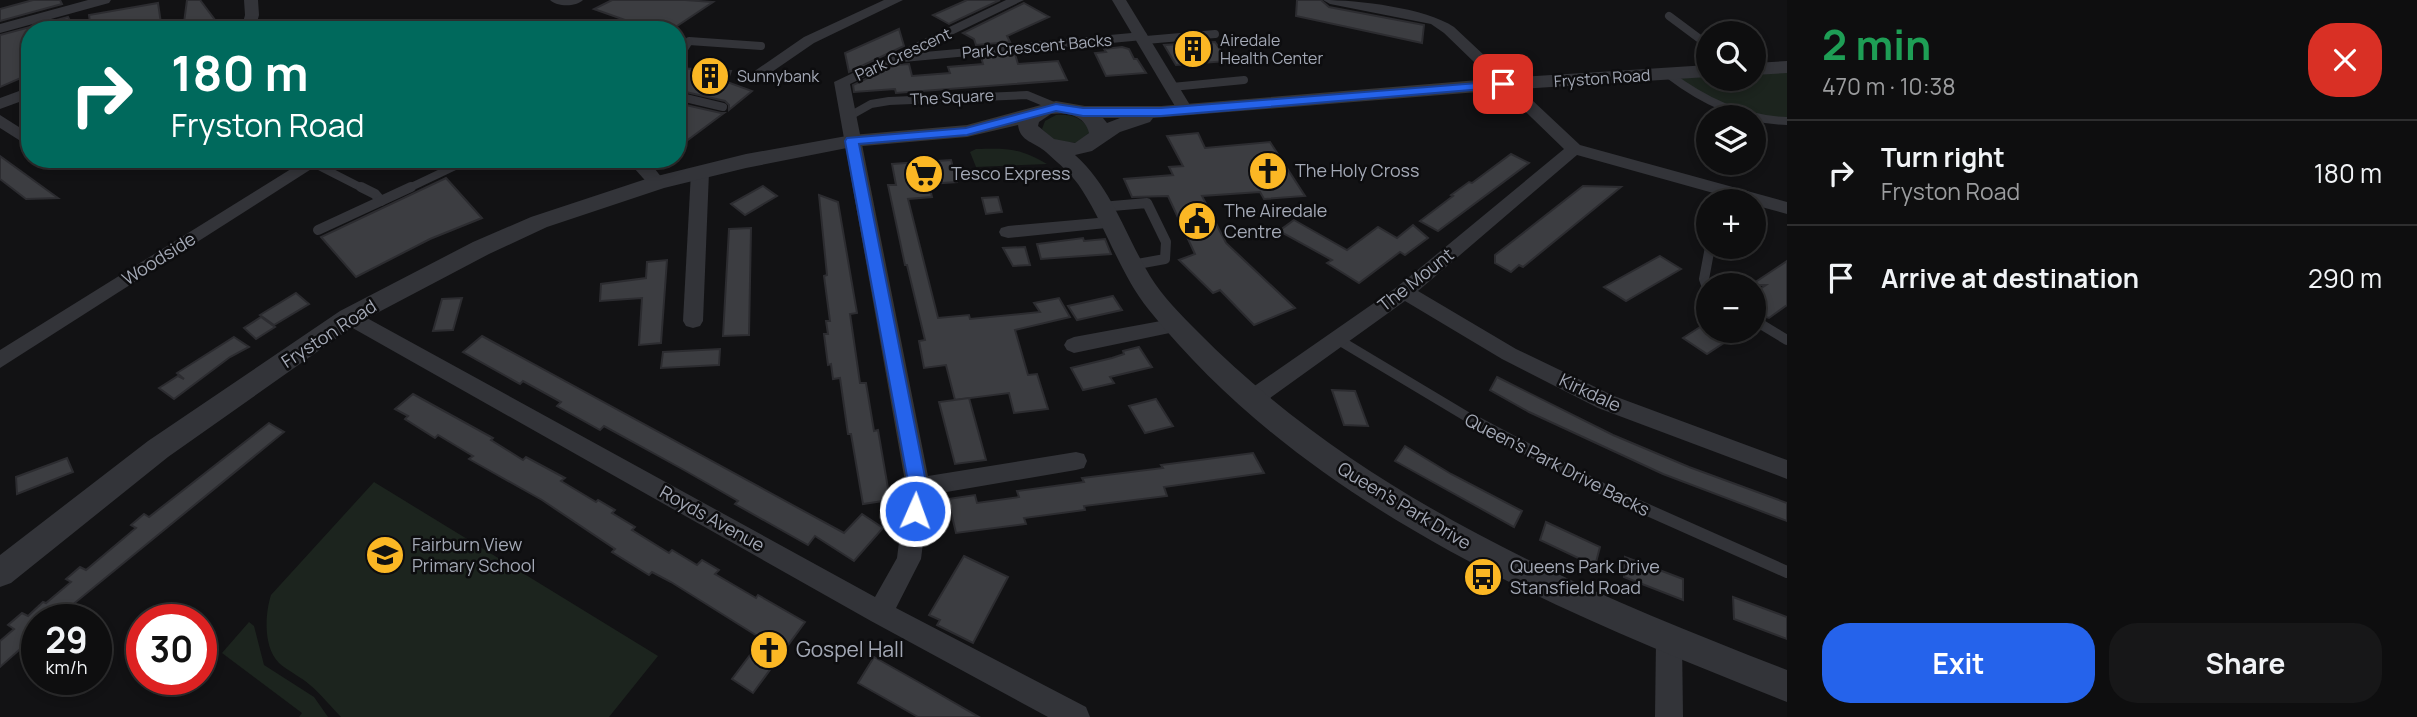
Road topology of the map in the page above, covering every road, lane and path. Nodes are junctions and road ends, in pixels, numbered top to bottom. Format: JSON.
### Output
{"nodes":[{"id":1,"x":104,"y":0,"type":"edge"},
{"id":2,"x":251,"y":0,"type":"edge"},
{"id":3,"x":557,"y":0,"type":"edge"},
{"id":4,"x":576,"y":0,"type":"edge"},
{"id":5,"x":896,"y":0,"type":"edge"},
{"id":6,"x":1017,"y":0,"type":"edge"},
{"id":7,"x":1119,"y":0,"type":"edge"},
{"id":8,"x":1330,"y":0,"type":"edge"},
{"id":9,"x":1669,"y":16,"type":"dead end"},
{"id":10,"x":29,"y":21,"type":"edge"},
{"id":11,"x":251,"y":21,"type":"edge"},
{"id":12,"x":21,"y":23,"type":"edge"},
{"id":13,"x":0,"y":29,"type":"edge"},
{"id":14,"x":1216,"y":34,"type":"dead end"},
{"id":15,"x":1696,"y":36,"type":"edge"},
{"id":16,"x":1144,"y":38,"type":"junction"},
{"id":17,"x":686,"y":46,"type":"edge"},
{"id":18,"x":761,"y":46,"type":"dead end"},
{"id":19,"x":890,"y":59,"type":"junction"},
{"id":20,"x":1787,"y":67,"type":"edge"},
{"id":21,"x":1766,"y":68,"type":"edge"},
{"id":22,"x":1696,"y":72,"type":"edge"},
{"id":23,"x":1668,"y":74,"type":"junction"},
{"id":24,"x":754,"y":78,"type":"dead end"},
{"id":25,"x":1244,"y":80,"type":"dead end"},
{"id":26,"x":1503,"y":84,"type":"junction"},
{"id":27,"x":1172,"y":87,"type":"junction"},
{"id":28,"x":21,"y":96,"type":"edge"},
{"id":29,"x":686,"y":98,"type":"edge"},
{"id":30,"x":0,"y":104,"type":"edge"},
{"id":31,"x":723,"y":107,"type":"dead end"},
{"id":32,"x":1185,"y":110,"type":"junction"},
{"id":33,"x":1046,"y":111,"type":"junction"},
{"id":34,"x":1083,"y":112,"type":"junction"},
{"id":35,"x":1161,"y":112,"type":"junction"},
{"id":36,"x":0,"y":120,"type":"edge"},
{"id":37,"x":1787,"y":121,"type":"edge"},
{"id":38,"x":850,"y":129,"type":"junction"},
{"id":39,"x":967,"y":131,"type":"junction"},
{"id":40,"x":21,"y":135,"type":"edge"},
{"id":41,"x":1094,"y":140,"type":"junction"},
{"id":42,"x":1044,"y":143,"type":"junction"},
{"id":43,"x":1574,"y":149,"type":"junction"},
{"id":44,"x":305,"y":168,"type":"edge"},
{"id":45,"x":329,"y":168,"type":"edge"},
{"id":46,"x":451,"y":168,"type":"edge"},
{"id":47,"x":645,"y":168,"type":"edge"},
{"id":48,"x":701,"y":172,"type":"junction"},
{"id":49,"x":1084,"y":177,"type":"junction"},
{"id":50,"x":657,"y":183,"type":"junction"},
{"id":51,"x":1698,"y":189,"type":"edge"},
{"id":52,"x":381,"y":201,"type":"junction"},
{"id":53,"x":1766,"y":204,"type":"edge"},
{"id":54,"x":1787,"y":208,"type":"edge"},
{"id":55,"x":1105,"y":215,"type":"junction"},
{"id":56,"x":318,"y":230,"type":"dead end"},
{"id":57,"x":1008,"y":232,"type":"dead end"},
{"id":58,"x":1132,"y":265,"type":"junction"},
{"id":59,"x":1404,"y":292,"type":"junction"},
{"id":60,"x":349,"y":317,"type":"junction"},
{"id":61,"x":693,"y":321,"type":"dead end"},
{"id":62,"x":1177,"y":325,"type":"junction"},
{"id":63,"x":1766,"y":327,"type":"edge"},
{"id":64,"x":1337,"y":339,"type":"junction"},
{"id":65,"x":1787,"y":340,"type":"edge"},
{"id":66,"x":1074,"y":345,"type":"dead end"},
{"id":67,"x":0,"y":360,"type":"edge"},
{"id":68,"x":1251,"y":400,"type":"junction"},
{"id":69,"x":1076,"y":461,"type":"dead end"},
{"id":70,"x":1787,"y":470,"type":"edge"},
{"id":71,"x":918,"y":487,"type":"junction"},
{"id":72,"x":1787,"y":572,"type":"edge"},
{"id":73,"x":0,"y":573,"type":"edge"},
{"id":74,"x":880,"y":613,"type":"junction"},
{"id":75,"x":1669,"y":640,"type":"junction"},
{"id":76,"x":1787,"y":686,"type":"edge"},
{"id":77,"x":1076,"y":717,"type":"edge"},
{"id":78,"x":1669,"y":717,"type":"edge"}],
"edges":[{"from":1,"to":10,"type":"street"},
{"from":2,"to":11,"type":"street"},
{"from":3,"to":4,"type":"street"},
{"from":5,"to":24,"type":"street"},
{"from":6,"to":19,"type":"street","name":"Park Crescent"},
{"from":7,"to":16,"type":"street"},
{"from":8,"to":26,"type":"street"},
{"from":9,"to":15,"type":"lane"},
{"from":12,"to":13,"type":"street"},
{"from":14,"to":16,"type":"lane","name":"Park Crescent Backs"},
{"from":16,"to":19,"type":"lane","name":"Park Crescent Backs"},
{"from":16,"to":27,"type":"street"},
{"from":17,"to":18,"type":"lane"},
{"from":19,"to":38,"type":"street","name":"Park Crescent"},
{"from":20,"to":21,"type":"street"},
{"from":22,"to":23,"type":"street","name":"Fryston Road"},
{"from":23,"to":26,"type":"street","name":"Fryston Road"},
{"from":23,"to":37,"type":"lane"},
{"from":25,"to":27,"type":"lane"},
{"from":26,"to":32,"type":"street","name":"Fryston Road"},
{"from":26,"to":43,"type":"street"},
{"from":27,"to":32,"type":"street"},
{"from":28,"to":30,"type":"street"},
{"from":29,"to":31,"type":"lane"},
{"from":32,"to":35,"type":"street","name":"Fryston Road"},
{"from":33,"to":34,"type":"street","name":"Fryston Road"},
{"from":33,"to":38,"type":"lane","name":"The Square"},
{"from":33,"to":39,"type":"street","name":"Fryston Road"},
{"from":33,"to":42,"type":"street"},
{"from":34,"to":35,"type":"street","name":"Fryston Road"},
{"from":34,"to":41,"type":"street"},
{"from":35,"to":41,"type":"street","name":"Fryston Road"},
{"from":36,"to":40,"type":"street"},
{"from":38,"to":39,"type":"street","name":"Fryston Road"},
{"from":38,"to":48,"type":"street","name":"Fryston Road"},
{"from":38,"to":71,"type":"street"},
{"from":39,"to":42,"type":"street","name":"Fryston Road"},
{"from":41,"to":42,"type":"street","name":"Fryston Road"},
{"from":41,"to":49,"type":"street"},
{"from":42,"to":49,"type":"street","name":"Queen's Park Drive"},
{"from":43,"to":51,"type":"street"},
{"from":43,"to":59,"type":"street","name":"The Mount"},
{"from":44,"to":67,"type":"street","name":"Woodside"},
{"from":45,"to":52,"type":"lane"},
{"from":46,"to":52,"type":"lane"},
{"from":47,"to":50,"type":"street"},
{"from":48,"to":50,"type":"street","name":"Fryston Road"},
{"from":48,"to":61,"type":"street"},
{"from":49,"to":55,"type":"street","name":"Queen's Park Drive"},
{"from":50,"to":60,"type":"street","name":"Fryston Road"},
{"from":52,"to":56,"type":"lane"},
{"from":53,"to":54,"type":"street"},
{"from":55,"to":57,"type":"street"},
{"from":55,"to":58,"type":"street","name":"Queen's Park Drive"},
{"from":55,"to":58,"type":"lane"},
{"from":58,"to":62,"type":"street","name":"Queen's Park Drive"},
{"from":59,"to":64,"type":"street","name":"The Mount"},
{"from":59,"to":70,"type":"street","name":"Kirkdale"},
{"from":60,"to":73,"type":"street","name":"Fryston Road"},
{"from":60,"to":74,"type":"street","name":"Royds Avenue"},
{"from":62,"to":66,"type":"street"},
{"from":62,"to":68,"type":"street","name":"Queen's Park Drive"},
{"from":63,"to":65,"type":"lane"},
{"from":64,"to":68,"type":"street","name":"The Mount"},
{"from":64,"to":72,"type":"lane","name":"Queen's Park Drive Backs"},
{"from":68,"to":75,"type":"street","name":"Queen's Park Drive"},
{"from":69,"to":71,"type":"street"},
{"from":71,"to":74,"type":"street"},
{"from":74,"to":77,"type":"street","name":"Royds Avenue"},
{"from":75,"to":76,"type":"street","name":"Queen's Park Drive"},
{"from":75,"to":78,"type":"street"}]}
